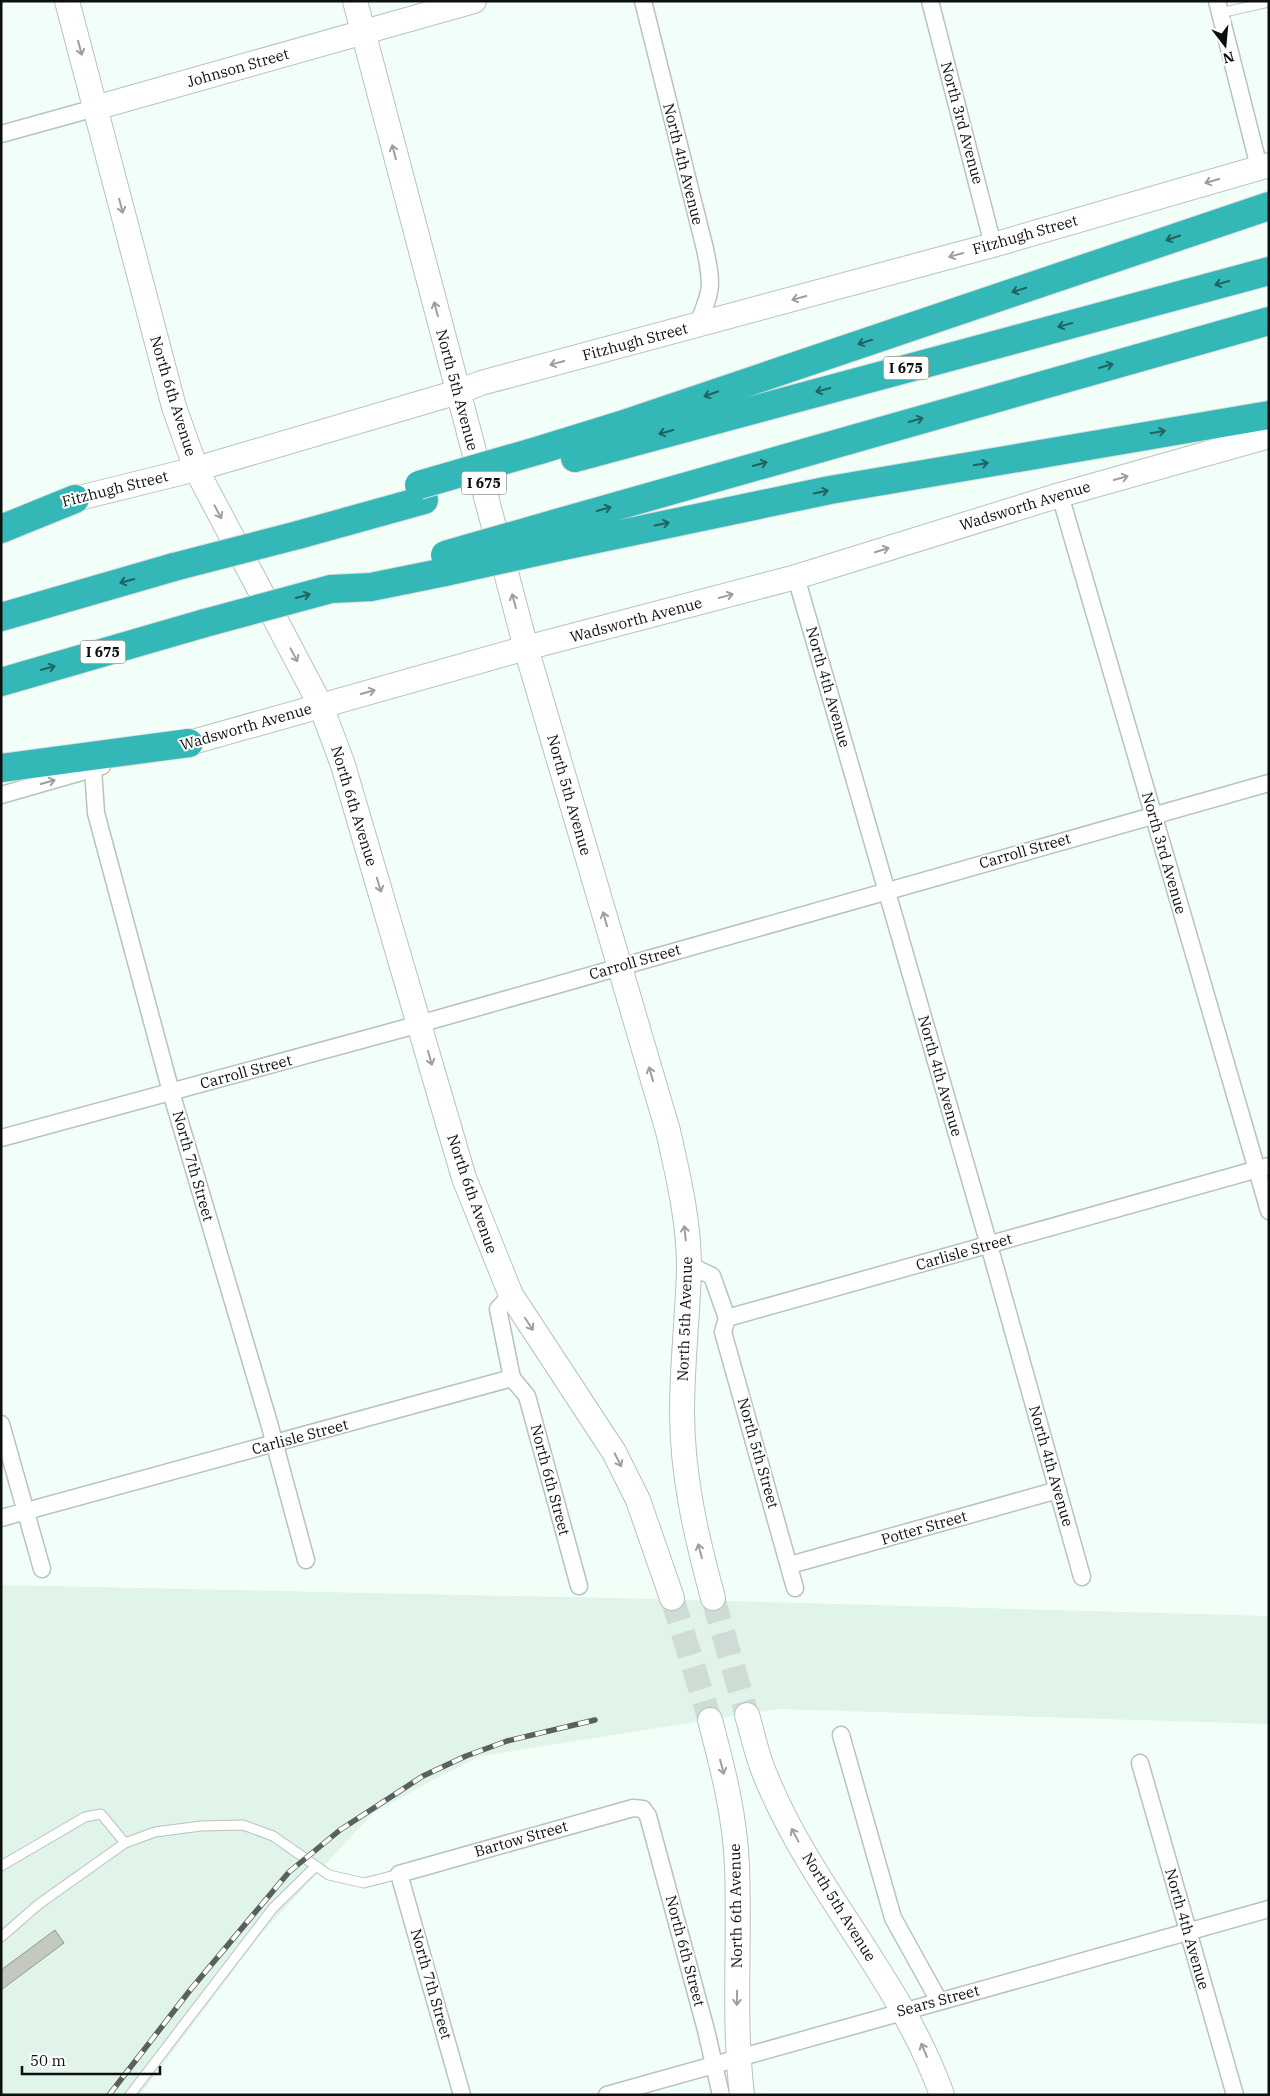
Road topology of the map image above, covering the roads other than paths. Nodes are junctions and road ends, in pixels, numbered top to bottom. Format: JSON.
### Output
{"nodes":[{"id":1,"x":67,"y":1,"type":"edge"},
{"id":2,"x":354,"y":1,"type":"edge"},
{"id":3,"x":474,"y":1,"type":"edge"},
{"id":4,"x":643,"y":1,"type":"edge"},
{"id":5,"x":930,"y":1,"type":"edge"},
{"id":6,"x":1269,"y":2,"type":"edge"},
{"id":7,"x":1218,"y":7,"type":"edge"},
{"id":8,"x":363,"y":33,"type":"junction"},
{"id":9,"x":96,"y":108,"type":"junction"},
{"id":10,"x":1,"y":134,"type":"edge"},
{"id":11,"x":1264,"y":166,"type":"edge"},
{"id":12,"x":1269,"y":206,"type":"edge"},
{"id":13,"x":993,"y":245,"type":"junction"},
{"id":14,"x":1269,"y":271,"type":"edge"},
{"id":15,"x":1269,"y":320,"type":"edge"},
{"id":16,"x":697,"y":326,"type":"junction"},
{"id":17,"x":458,"y":392,"type":"junction"},
{"id":18,"x":1269,"y":414,"type":"edge"},
{"id":19,"x":1269,"y":436,"type":"edge"},
{"id":20,"x":542,"y":458,"type":"junction"},
{"id":21,"x":196,"y":469,"type":"junction"},
{"id":22,"x":1060,"y":495,"type":"junction"},
{"id":23,"x":76,"y":499,"type":"junction"},
{"id":24,"x":1,"y":520,"type":"edge"},
{"id":25,"x":1,"y":529,"type":"edge"},
{"id":26,"x":560,"y":534,"type":"junction"},
{"id":27,"x":796,"y":577,"type":"junction"},
{"id":28,"x":1,"y":617,"type":"edge"},
{"id":29,"x":526,"y":648,"type":"junction"},
{"id":30,"x":1,"y":682,"type":"edge"},
{"id":31,"x":321,"y":706,"type":"junction"},
{"id":32,"x":189,"y":743,"type":"junction"},
{"id":33,"x":1,"y":768,"type":"edge"},
{"id":34,"x":93,"y":769,"type":"junction"},
{"id":35,"x":1269,"y":783,"type":"edge"},
{"id":36,"x":1,"y":795,"type":"edge"},
{"id":37,"x":1152,"y":815,"type":"junction"},
{"id":38,"x":887,"y":891,"type":"junction"},
{"id":39,"x":618,"y":967,"type":"junction"},
{"id":40,"x":420,"y":1024,"type":"junction"},
{"id":41,"x":171,"y":1092,"type":"junction"},
{"id":42,"x":1,"y":1138,"type":"edge"},
{"id":43,"x":1263,"y":1168,"type":"edge"},
{"id":44,"x":1269,"y":1211,"type":"edge"},
{"id":45,"x":989,"y":1245,"type":"junction"},
{"id":46,"x":689,"y":1265,"type":"junction"},
{"id":47,"x":511,"y":1295,"type":"junction"},
{"id":48,"x":727,"y":1318,"type":"junction"},
{"id":49,"x":512,"y":1378,"type":"junction"},
{"id":50,"x":1,"y":1424,"type":"edge"},
{"id":51,"x":275,"y":1444,"type":"junction"},
{"id":52,"x":1058,"y":1490,"type":"junction"},
{"id":53,"x":26,"y":1512,"type":"junction"},
{"id":54,"x":1,"y":1518,"type":"edge"},
{"id":55,"x":306,"y":1560,"type":"dead end"},
{"id":56,"x":790,"y":1565,"type":"junction"},
{"id":57,"x":42,"y":1569,"type":"dead end"},
{"id":58,"x":1082,"y":1577,"type":"dead end"},
{"id":59,"x":579,"y":1586,"type":"dead end"},
{"id":60,"x":795,"y":1588,"type":"dead end"},
{"id":61,"x":672,"y":1598,"type":"tunnel mouth"},
{"id":62,"x":713,"y":1598,"type":"tunnel mouth"},
{"id":63,"x":747,"y":1715,"type":"tunnel mouth"},
{"id":64,"x":710,"y":1720,"type":"tunnel mouth"},
{"id":65,"x":841,"y":1735,"type":"dead end"},
{"id":66,"x":1140,"y":1762,"type":"dead end"},
{"id":67,"x":642,"y":1810,"type":"joint"},
{"id":68,"x":125,"y":1843,"type":"junction"},
{"id":69,"x":1,"y":1866,"type":"edge"},
{"id":70,"x":316,"y":1866,"type":"junction"},
{"id":71,"x":399,"y":1874,"type":"junction"},
{"id":72,"x":1269,"y":1908,"type":"edge"},
{"id":73,"x":1188,"y":1932,"type":"junction"},
{"id":74,"x":1,"y":1937,"type":"edge"},
{"id":75,"x":939,"y":2001,"type":"junction"},
{"id":76,"x":903,"y":2010,"type":"junction"},
{"id":77,"x":738,"y":2058,"type":"junction"},
{"id":78,"x":713,"y":2064,"type":"junction"},
{"id":79,"x":130,"y":2095,"type":"edge"},
{"id":80,"x":462,"y":2095,"type":"edge"},
{"id":81,"x":607,"y":2095,"type":"edge"},
{"id":82,"x":721,"y":2095,"type":"edge"},
{"id":83,"x":742,"y":2095,"type":"edge"},
{"id":84,"x":942,"y":2095,"type":"edge"},
{"id":85,"x":1235,"y":2095,"type":"edge"}],
"edges":[{"from":1,"to":9,"type":"street","name":"North 6th Avenue","one_way":true},
{"from":2,"to":8,"type":"street","name":"North 5th Avenue"},
{"from":3,"to":8,"type":"street","name":"Johnson Street"},
{"from":4,"to":16,"type":"street","name":"North 4th Avenue"},
{"from":5,"to":13,"type":"street","name":"North 3rd Avenue"},
{"from":6,"to":7,"type":"lane"},
{"from":7,"to":11,"type":"street"},
{"from":8,"to":9,"type":"street","name":"Johnson Street"},
{"from":17,"to":8,"type":"street","name":"North 5th Avenue","one_way":true},
{"from":9,"to":10,"type":"street","name":"Johnson Street"},
{"from":9,"to":21,"type":"street","name":"North 6th Avenue","one_way":true},
{"from":11,"to":13,"type":"street","name":"Fitzhugh Street","one_way":true},
{"from":12,"to":20,"type":"highway","one_way":true},
{"from":13,"to":16,"type":"street","name":"Fitzhugh Street","one_way":true},
{"from":14,"to":20,"type":"highway","number":"I 675","one_way":true},
{"from":26,"to":15,"type":"highway","one_way":true},
{"from":16,"to":17,"type":"street","name":"Fitzhugh Street","one_way":true},
{"from":17,"to":21,"type":"street","name":"Fitzhugh Street"},
{"from":29,"to":17,"type":"street","name":"North 5th Avenue","one_way":true},
{"from":26,"to":18,"type":"highway","one_way":true},
{"from":22,"to":19,"type":"street","name":"Wadsworth Avenue","one_way":true},
{"from":20,"to":28,"type":"highway","number":"I 675","one_way":true,"bridge":true},
{"from":21,"to":23,"type":"street","name":"Fitzhugh Street"},
{"from":21,"to":31,"type":"street","name":"North 6th Avenue","one_way":true},
{"from":27,"to":22,"type":"street","name":"Wadsworth Avenue","one_way":true},
{"from":22,"to":37,"type":"street","name":"North 3rd Avenue"},
{"from":23,"to":24,"type":"street","name":"Fitzhugh Street"},
{"from":23,"to":25,"type":"highway"},
{"from":30,"to":26,"type":"highway","number":"I 675","one_way":true,"bridge":true},
{"from":29,"to":27,"type":"street","name":"Wadsworth Avenue","one_way":true},
{"from":27,"to":38,"type":"street","name":"North 4th Avenue"},
{"from":31,"to":29,"type":"street","name":"Wadsworth Avenue","one_way":true},
{"from":39,"to":29,"type":"street","name":"North 5th Avenue","one_way":true},
{"from":31,"to":32,"type":"street","name":"Wadsworth Avenue"},
{"from":31,"to":40,"type":"street","name":"North 6th Avenue","one_way":true},
{"from":32,"to":33,"type":"highway"},
{"from":32,"to":34,"type":"street","name":"Wadsworth Avenue"},
{"from":36,"to":34,"type":"street","name":"Wadsworth Avenue","one_way":true},
{"from":34,"to":41,"type":"street","name":"North 7th Street"},
{"from":35,"to":37,"type":"street","name":"Carroll Street"},
{"from":37,"to":38,"type":"street","name":"Carroll Street"},
{"from":37,"to":43,"type":"street","name":"North 3rd Avenue"},
{"from":38,"to":39,"type":"street","name":"Carroll Street"},
{"from":38,"to":45,"type":"street","name":"North 4th Avenue"},
{"from":39,"to":40,"type":"street","name":"Carroll Street"},
{"from":46,"to":39,"type":"street","name":"North 5th Avenue","one_way":true},
{"from":40,"to":41,"type":"street","name":"Carroll Street"},
{"from":40,"to":47,"type":"street","name":"North 6th Avenue","one_way":true},
{"from":41,"to":42,"type":"street","name":"Carroll Street"},
{"from":41,"to":51,"type":"street","name":"North 7th Street"},
{"from":43,"to":44,"type":"street","name":"North 3rd Avenue"},
{"from":43,"to":45,"type":"street","name":"Carlisle Street"},
{"from":45,"to":48,"type":"street","name":"Carlisle Street"},
{"from":45,"to":52,"type":"street","name":"North 4th Avenue"},
{"from":46,"to":48,"type":"street"},
{"from":62,"to":46,"type":"street","name":"North 5th Avenue","one_way":true},
{"from":47,"to":49,"type":"street"},
{"from":47,"to":61,"type":"street","name":"North 6th Avenue","one_way":true},
{"from":48,"to":56,"type":"street","name":"North 5th Street"},
{"from":49,"to":51,"type":"street","name":"Carlisle Street"},
{"from":49,"to":59,"type":"street","name":"North 6th Street"},
{"from":50,"to":53,"type":"street"},
{"from":51,"to":53,"type":"street","name":"Carlisle Street"},
{"from":51,"to":55,"type":"street","name":"North 7th Street"},
{"from":52,"to":56,"type":"street","name":"Potter Street"},
{"from":52,"to":58,"type":"street","name":"North 4th Avenue"},
{"from":53,"to":54,"type":"street","name":"Carlisle Street"},
{"from":53,"to":57,"type":"street"},
{"from":56,"to":60,"type":"street","name":"North 5th Street"},
{"from":76,"to":63,"type":"street","name":"North 5th Avenue","one_way":true},
{"from":64,"to":77,"type":"street","name":"North 6th Avenue","one_way":true},
{"from":65,"to":75,"type":"street"},
{"from":66,"to":73,"type":"street","name":"North 4th Avenue"},
{"from":67,"to":71,"type":"street","name":"Bartow Street"},
{"from":67,"to":78,"type":"street","name":"North 6th Street"},
{"from":68,"to":69,"type":"lane"},
{"from":68,"to":70,"type":"lane"},
{"from":68,"to":74,"type":"lane"},
{"from":70,"to":71,"type":"lane"},
{"from":70,"to":79,"type":"lane"},
{"from":71,"to":80,"type":"street","name":"North 7th Street"},
{"from":72,"to":73,"type":"street","name":"Sears Street"},
{"from":73,"to":75,"type":"street","name":"Sears Street"},
{"from":73,"to":85,"type":"street","name":"North 4th Avenue"},
{"from":75,"to":76,"type":"street","name":"Sears Street"},
{"from":76,"to":77,"type":"street","name":"Sears Street"},
{"from":84,"to":76,"type":"street","name":"North 5th Avenue","one_way":true},
{"from":77,"to":78,"type":"street","name":"Sears Street"},
{"from":77,"to":83,"type":"street","name":"North 6th Avenue"},
{"from":78,"to":81,"type":"street","name":"Sears Street"},
{"from":78,"to":82,"type":"street","name":"North 6th Street"}]}
